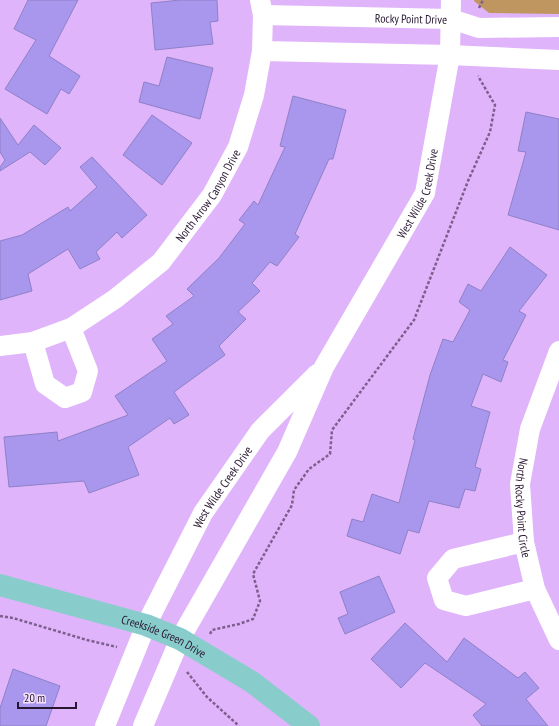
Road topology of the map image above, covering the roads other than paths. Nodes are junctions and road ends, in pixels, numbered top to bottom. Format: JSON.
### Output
{"nodes":[{"id":1,"x":261,"y":8,"type":"edge"},
{"id":2,"x":451,"y":10,"type":"edge"},
{"id":3,"x":559,"y":27,"type":"edge"},
{"id":4,"x":262,"y":51,"type":"junction"},
{"id":5,"x":450,"y":55,"type":"junction"},
{"id":6,"x":559,"y":60,"type":"edge"},
{"id":7,"x":71,"y":328,"type":"junction"},
{"id":8,"x":33,"y":342,"type":"junction"},
{"id":9,"x":0,"y":346,"type":"edge"},
{"id":10,"x":559,"y":351,"type":"edge"},
{"id":11,"x":324,"y":367,"type":"junction"},
{"id":12,"x":524,"y":542,"type":"junction"},
{"id":13,"x":0,"y":585,"type":"edge"},
{"id":14,"x":535,"y":590,"type":"junction"},
{"id":15,"x":146,"y":625,"type":"junction"},
{"id":16,"x":180,"y":639,"type":"junction"},
{"id":17,"x":559,"y":640,"type":"edge"},
{"id":18,"x":105,"y":726,"type":"edge"},
{"id":19,"x":143,"y":726,"type":"edge"},
{"id":20,"x":309,"y":726,"type":"edge"}],
"edges":[{"from":1,"to":2,"type":"street","name":"Rocky Point Drive"},
{"from":1,"to":4,"type":"street","name":"North Arrow Canyon Drive"},
{"from":2,"to":3,"type":"street","name":"Rocky Point Drive"},
{"from":2,"to":5,"type":"street","name":"West Wilde Creek Drive"},
{"from":4,"to":5,"type":"street"},
{"from":4,"to":7,"type":"street","name":"North Arrow Canyon Drive"},
{"from":5,"to":6,"type":"street"},
{"from":5,"to":11,"type":"street","name":"West Wilde Creek Drive"},
{"from":7,"to":8,"type":"street","name":"North Arrow Canyon Drive"},
{"from":7,"to":8,"type":"street"},
{"from":8,"to":9,"type":"street","name":"North Arrow Canyon Drive"},
{"from":10,"to":12,"type":"street","name":"North Rocky Point Circle"},
{"from":11,"to":15,"type":"street","name":"West Wilde Creek Drive"},
{"from":11,"to":16,"type":"street","name":"West Wilde Creek Drive"},
{"from":12,"to":14,"type":"street","name":"North Rocky Point Circle"},
{"from":12,"to":14,"type":"street"},
{"from":13,"to":15,"type":"main road","name":"Creekside Green Drive"},
{"from":14,"to":17,"type":"street","name":"North Rocky Point Circle"},
{"from":15,"to":16,"type":"main road","name":"Creekside Green Drive"},
{"from":15,"to":18,"type":"street","name":"West Wilde Creek Drive"},
{"from":16,"to":19,"type":"street","name":"West Wilde Creek Drive"},
{"from":16,"to":20,"type":"main road","name":"Creekside Green Drive"}]}
